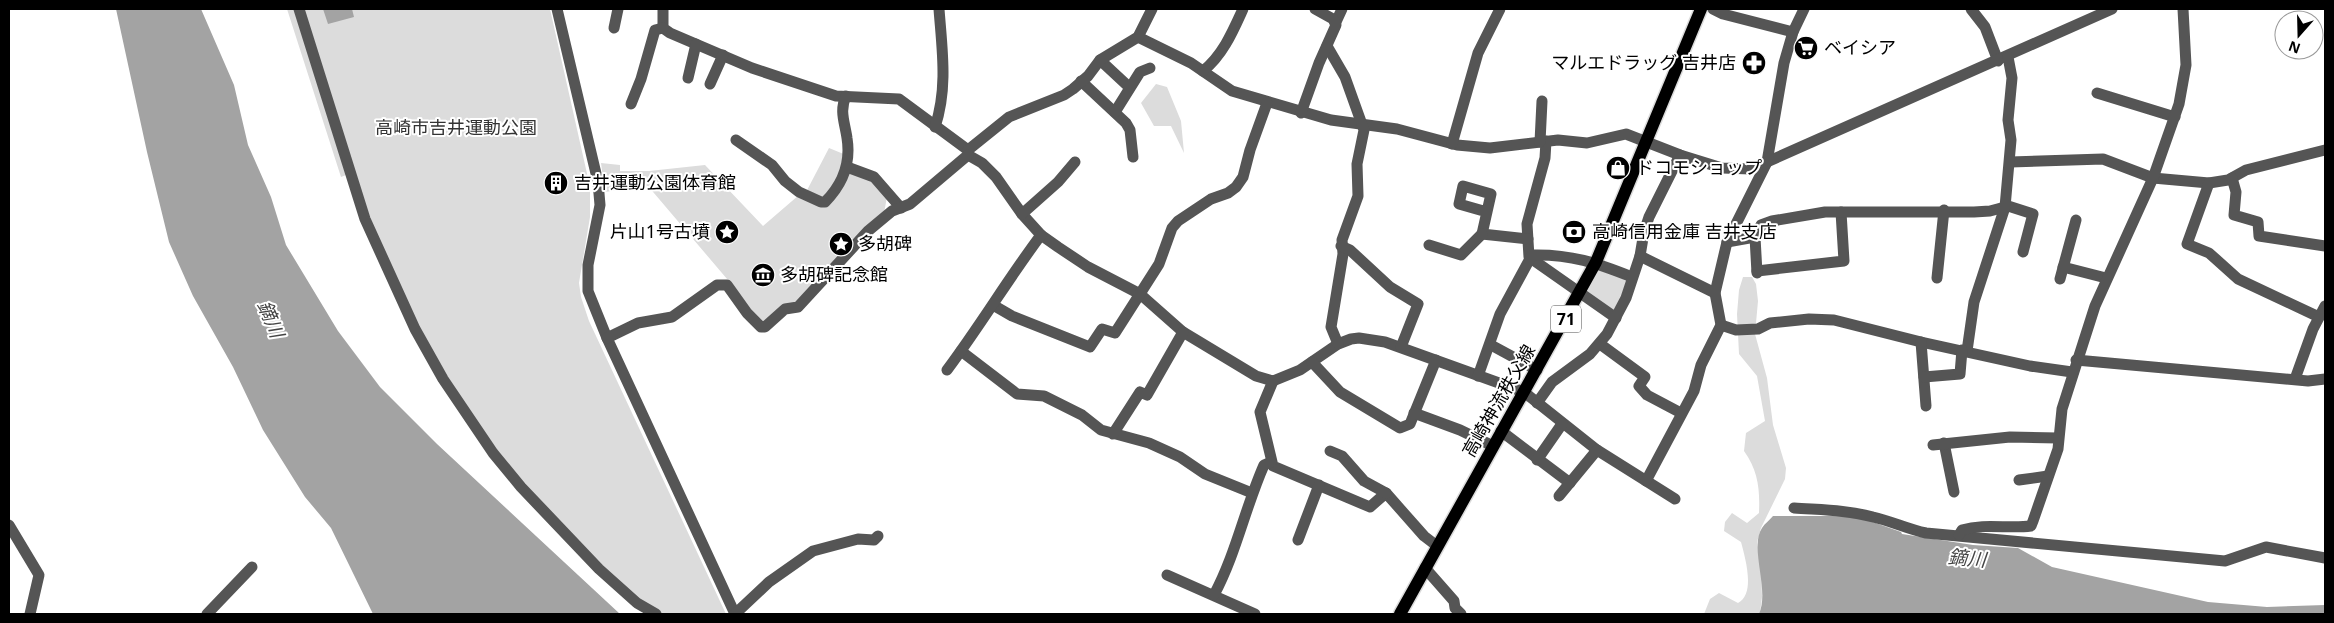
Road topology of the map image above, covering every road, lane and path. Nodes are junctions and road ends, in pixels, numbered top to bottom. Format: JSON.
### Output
{"nodes":[{"id":1,"x":299,"y":9,"type":"edge"},
{"id":2,"x":557,"y":9,"type":"edge"},
{"id":3,"x":618,"y":9,"type":"edge"},
{"id":4,"x":663,"y":9,"type":"edge"},
{"id":5,"x":939,"y":9,"type":"edge"},
{"id":6,"x":1152,"y":9,"type":"edge"},
{"id":7,"x":1244,"y":9,"type":"edge"},
{"id":8,"x":1315,"y":9,"type":"edge"},
{"id":9,"x":1342,"y":9,"type":"edge"},
{"id":10,"x":1500,"y":9,"type":"edge"},
{"id":11,"x":1701,"y":9,"type":"edge"},
{"id":12,"x":1713,"y":9,"type":"edge"},
{"id":13,"x":1804,"y":9,"type":"edge"},
{"id":14,"x":1971,"y":9,"type":"edge"},
{"id":15,"x":2112,"y":9,"type":"edge"},
{"id":16,"x":2183,"y":9,"type":"edge"},
{"id":17,"x":1336,"y":22,"type":"junction"},
{"id":18,"x":614,"y":28,"type":"dead end"},
{"id":19,"x":663,"y":28,"type":"junction"},
{"id":20,"x":1793,"y":32,"type":"junction"},
{"id":21,"x":1138,"y":37,"type":"junction"},
{"id":22,"x":696,"y":44,"type":"junction"},
{"id":23,"x":1326,"y":46,"type":"junction"},
{"id":24,"x":723,"y":56,"type":"junction"},
{"id":25,"x":2003,"y":59,"type":"junction"},
{"id":26,"x":1100,"y":60,"type":"junction"},
{"id":27,"x":1150,"y":68,"type":"dead end"},
{"id":28,"x":1203,"y":71,"type":"junction"},
{"id":29,"x":688,"y":78,"type":"dead end"},
{"id":30,"x":1081,"y":81,"type":"junction"},
{"id":31,"x":710,"y":84,"type":"dead end"},
{"id":32,"x":1129,"y":87,"type":"junction"},
{"id":33,"x":2097,"y":93,"type":"dead end"},
{"id":34,"x":846,"y":96,"type":"junction"},
{"id":35,"x":1542,"y":101,"type":"dead end"},
{"id":36,"x":1267,"y":103,"type":"junction"},
{"id":37,"x":630,"y":104,"type":"dead end"},
{"id":38,"x":1115,"y":112,"type":"junction"},
{"id":39,"x":1301,"y":113,"type":"junction"},
{"id":40,"x":2175,"y":117,"type":"junction"},
{"id":41,"x":1363,"y":125,"type":"junction"},
{"id":42,"x":935,"y":127,"type":"junction"},
{"id":43,"x":736,"y":140,"type":"dead end"},
{"id":44,"x":1647,"y":140,"type":"junction"},
{"id":45,"x":1543,"y":141,"type":"junction"},
{"id":46,"x":1452,"y":144,"type":"junction"},
{"id":47,"x":2325,"y":150,"type":"edge"},
{"id":48,"x":968,"y":152,"type":"junction"},
{"id":49,"x":1680,"y":155,"type":"junction"},
{"id":50,"x":1133,"y":156,"type":"dead end"},
{"id":51,"x":1075,"y":162,"type":"dead end"},
{"id":52,"x":1767,"y":162,"type":"junction"},
{"id":53,"x":2010,"y":162,"type":"junction"},
{"id":54,"x":847,"y":167,"type":"junction"},
{"id":55,"x":2153,"y":178,"type":"junction"},
{"id":56,"x":2232,"y":178,"type":"junction"},
{"id":57,"x":2209,"y":183,"type":"junction"},
{"id":58,"x":2005,"y":206,"type":"junction"},
{"id":59,"x":901,"y":208,"type":"junction"},
{"id":60,"x":1944,"y":210,"type":"junction"},
{"id":61,"x":1487,"y":212,"type":"dead end"},
{"id":62,"x":1841,"y":212,"type":"junction"},
{"id":63,"x":1022,"y":214,"type":"junction"},
{"id":64,"x":2076,"y":220,"type":"dead end"},
{"id":65,"x":1041,"y":234,"type":"junction"},
{"id":66,"x":1482,"y":234,"type":"junction"},
{"id":67,"x":1755,"y":237,"type":"junction"},
{"id":68,"x":1528,"y":239,"type":"junction"},
{"id":69,"x":1727,"y":242,"type":"junction"},
{"id":70,"x":1429,"y":245,"type":"dead end"},
{"id":71,"x":1342,"y":246,"type":"junction"},
{"id":72,"x":2325,"y":246,"type":"edge"},
{"id":73,"x":2023,"y":252,"type":"dead end"},
{"id":74,"x":1640,"y":256,"type":"junction"},
{"id":75,"x":1529,"y":257,"type":"junction"},
{"id":76,"x":1596,"y":262,"type":"junction"},
{"id":77,"x":2063,"y":267,"type":"junction"},
{"id":78,"x":1632,"y":277,"type":"junction"},
{"id":79,"x":1936,"y":278,"type":"dead end"},
{"id":80,"x":2106,"y":278,"type":"junction"},
{"id":81,"x":2060,"y":279,"type":"dead end"},
{"id":82,"x":1716,"y":293,"type":"junction"},
{"id":83,"x":1140,"y":294,"type":"junction"},
{"id":84,"x":1580,"y":294,"type":"junction"},
{"id":85,"x":993,"y":305,"type":"junction"},
{"id":86,"x":2325,"y":306,"type":"edge"},
{"id":87,"x":2319,"y":317,"type":"junction"},
{"id":88,"x":1616,"y":318,"type":"junction"},
{"id":89,"x":1721,"y":326,"type":"junction"},
{"id":90,"x":1182,"y":332,"type":"junction"},
{"id":91,"x":606,"y":338,"type":"junction"},
{"id":92,"x":1922,"y":342,"type":"junction"},
{"id":93,"x":1338,"y":344,"type":"junction"},
{"id":94,"x":1600,"y":344,"type":"junction"},
{"id":95,"x":1491,"y":345,"type":"junction"},
{"id":96,"x":1401,"y":347,"type":"junction"},
{"id":97,"x":1965,"y":350,"type":"junction"},
{"id":98,"x":961,"y":351,"type":"junction"},
{"id":99,"x":1436,"y":360,"type":"junction"},
{"id":100,"x":2076,"y":360,"type":"junction"},
{"id":101,"x":1312,"y":362,"type":"junction"},
{"id":102,"x":946,"y":370,"type":"dead end"},
{"id":103,"x":1537,"y":370,"type":"junction"},
{"id":104,"x":2072,"y":372,"type":"junction"},
{"id":105,"x":1478,"y":376,"type":"junction"},
{"id":106,"x":1924,"y":377,"type":"junction"},
{"id":107,"x":2295,"y":379,"type":"junction"},
{"id":108,"x":2325,"y":379,"type":"edge"},
{"id":109,"x":1273,"y":381,"type":"junction"},
{"id":110,"x":1524,"y":392,"type":"junction"},
{"id":111,"x":1537,"y":403,"type":"junction"},
{"id":112,"x":1926,"y":406,"type":"dead end"},
{"id":113,"x":1414,"y":413,"type":"junction"},
{"id":114,"x":1682,"y":413,"type":"junction"},
{"id":115,"x":1562,"y":424,"type":"junction"},
{"id":116,"x":1501,"y":432,"type":"junction"},
{"id":117,"x":1113,"y":434,"type":"junction"},
{"id":118,"x":2058,"y":438,"type":"junction"},
{"id":119,"x":1493,"y":446,"type":"junction"},
{"id":120,"x":1597,"y":450,"type":"junction"},
{"id":121,"x":1330,"y":451,"type":"dead end"},
{"id":122,"x":1538,"y":460,"type":"junction"},
{"id":123,"x":1271,"y":462,"type":"junction"},
{"id":124,"x":2048,"y":476,"type":"junction"},
{"id":125,"x":2019,"y":480,"type":"dead end"},
{"id":126,"x":1646,"y":481,"type":"junction"},
{"id":127,"x":1570,"y":483,"type":"junction"},
{"id":128,"x":1320,"y":485,"type":"junction"},
{"id":129,"x":1954,"y":492,"type":"dead end"},
{"id":130,"x":1252,"y":493,"type":"junction"},
{"id":131,"x":1386,"y":494,"type":"junction"},
{"id":132,"x":1559,"y":496,"type":"dead end"},
{"id":133,"x":1675,"y":499,"type":"dead end"},
{"id":134,"x":1794,"y":508,"type":"dead end"},
{"id":135,"x":9,"y":525,"type":"edge"},
{"id":136,"x":1959,"y":535,"type":"junction"},
{"id":137,"x":878,"y":536,"type":"dead end"},
{"id":138,"x":1298,"y":540,"type":"dead end"},
{"id":139,"x":1437,"y":546,"type":"junction"},
{"id":140,"x":2325,"y":558,"type":"edge"},
{"id":141,"x":252,"y":567,"type":"dead end"},
{"id":142,"x":1425,"y":568,"type":"junction"},
{"id":143,"x":1167,"y":575,"type":"dead end"},
{"id":144,"x":1214,"y":596,"type":"junction"},
{"id":145,"x":30,"y":614,"type":"edge"},
{"id":146,"x":207,"y":614,"type":"edge"},
{"id":147,"x":656,"y":614,"type":"edge"},
{"id":148,"x":735,"y":614,"type":"edge"},
{"id":149,"x":1255,"y":614,"type":"edge"},
{"id":150,"x":1400,"y":614,"type":"edge"},
{"id":151,"x":1461,"y":614,"type":"edge"}],
"edges":[{"from":1,"to":147,"type":"street"},
{"from":2,"to":91,"type":"street"},
{"from":3,"to":18,"type":"street"},
{"from":4,"to":19,"type":"street"},
{"from":5,"to":42,"type":"street"},
{"from":6,"to":21,"type":"street"},
{"from":7,"to":28,"type":"street"},
{"from":8,"to":17,"type":"street"},
{"from":9,"to":17,"type":"street"},
{"from":10,"to":46,"type":"street"},
{"from":11,"to":44,"type":"main road","name":"高崎神流秩父線","number":"71"},
{"from":12,"to":20,"type":"street"},
{"from":13,"to":20,"type":"street"},
{"from":14,"to":25,"type":"street"},
{"from":15,"to":25,"type":"street"},
{"from":16,"to":40,"type":"street"},
{"from":17,"to":23,"type":"street"},
{"from":19,"to":22,"type":"street"},
{"from":19,"to":37,"type":"street"},
{"from":20,"to":52,"type":"street"},
{"from":21,"to":26,"type":"street"},
{"from":21,"to":28,"type":"street"},
{"from":22,"to":24,"type":"street"},
{"from":22,"to":29,"type":"street"},
{"from":23,"to":39,"type":"street"},
{"from":23,"to":41,"type":"street"},
{"from":24,"to":31,"type":"street"},
{"from":24,"to":34,"type":"street"},
{"from":25,"to":52,"type":"street"},
{"from":25,"to":53,"type":"street"},
{"from":26,"to":30,"type":"street"},
{"from":26,"to":32,"type":"street"},
{"from":27,"to":32,"type":"street"},
{"from":28,"to":36,"type":"street"},
{"from":30,"to":38,"type":"street"},
{"from":30,"to":48,"type":"street"},
{"from":32,"to":38,"type":"street"},
{"from":33,"to":40,"type":"street"},
{"from":34,"to":42,"type":"street"},
{"from":34,"to":54,"type":"street"},
{"from":35,"to":45,"type":"street"},
{"from":36,"to":39,"type":"street"},
{"from":36,"to":83,"type":"street"},
{"from":38,"to":50,"type":"street"},
{"from":39,"to":41,"type":"street"},
{"from":40,"to":55,"type":"street"},
{"from":41,"to":46,"type":"street"},
{"from":41,"to":71,"type":"street"},
{"from":42,"to":48,"type":"street"},
{"from":43,"to":54,"type":"street"},
{"from":44,"to":45,"type":"street"},
{"from":44,"to":49,"type":"street"},
{"from":44,"to":76,"type":"main road","name":"高崎神流秩父線","number":"71"},
{"from":45,"to":46,"type":"street"},
{"from":45,"to":68,"type":"street"},
{"from":47,"to":56,"type":"street"},
{"from":48,"to":59,"type":"street"},
{"from":48,"to":63,"type":"street"},
{"from":49,"to":52,"type":"street"},
{"from":49,"to":74,"type":"street"},
{"from":51,"to":63,"type":"street"},
{"from":52,"to":69,"type":"street"},
{"from":53,"to":55,"type":"street"},
{"from":53,"to":58,"type":"street"},
{"from":54,"to":59,"type":"street"},
{"from":55,"to":57,"type":"street"},
{"from":55,"to":80,"type":"street"},
{"from":56,"to":57,"type":"street"},
{"from":56,"to":72,"type":"street"},
{"from":57,"to":87,"type":"street"},
{"from":58,"to":60,"type":"street"},
{"from":58,"to":73,"type":"street"},
{"from":58,"to":97,"type":"street"},
{"from":59,"to":91,"type":"street"},
{"from":60,"to":62,"type":"street"},
{"from":60,"to":79,"type":"street"},
{"from":61,"to":66,"type":"street"},
{"from":62,"to":67,"type":"street"},
{"from":62,"to":67,"type":"street"},
{"from":63,"to":65,"type":"street"},
{"from":64,"to":77,"type":"street"},
{"from":65,"to":83,"type":"street"},
{"from":65,"to":85,"type":"street"},
{"from":66,"to":68,"type":"street"},
{"from":66,"to":70,"type":"street"},
{"from":67,"to":69,"type":"street"},
{"from":68,"to":75,"type":"street"},
{"from":69,"to":82,"type":"street"},
{"from":71,"to":93,"type":"street"},
{"from":71,"to":96,"type":"street"},
{"from":74,"to":78,"type":"street"},
{"from":74,"to":82,"type":"street"},
{"from":75,"to":76,"type":"street"},
{"from":75,"to":84,"type":"street"},
{"from":75,"to":95,"type":"street"},
{"from":76,"to":78,"type":"street"},
{"from":76,"to":84,"type":"main road","name":"高崎神流秩父線","number":"71"},
{"from":77,"to":80,"type":"street"},
{"from":77,"to":81,"type":"street"},
{"from":78,"to":88,"type":"street"},
{"from":80,"to":100,"type":"street"},
{"from":82,"to":89,"type":"street"},
{"from":83,"to":85,"type":"street"},
{"from":83,"to":90,"type":"street"},
{"from":84,"to":88,"type":"street"},
{"from":84,"to":103,"type":"main road","name":"高崎神流秩父線","number":"71"},
{"from":85,"to":98,"type":"street"},
{"from":86,"to":87,"type":"street"},
{"from":87,"to":107,"type":"street"},
{"from":88,"to":94,"type":"street"},
{"from":89,"to":92,"type":"street"},
{"from":89,"to":114,"type":"street"},
{"from":90,"to":109,"type":"street"},
{"from":90,"to":117,"type":"street"},
{"from":91,"to":148,"type":"street"},
{"from":92,"to":97,"type":"street"},
{"from":92,"to":106,"type":"street"},
{"from":93,"to":96,"type":"street"},
{"from":93,"to":101,"type":"street"},
{"from":94,"to":111,"type":"street"},
{"from":94,"to":114,"type":"street"},
{"from":95,"to":103,"type":"street"},
{"from":95,"to":105,"type":"street"},
{"from":96,"to":99,"type":"street"},
{"from":97,"to":104,"type":"street"},
{"from":97,"to":106,"type":"street"},
{"from":98,"to":102,"type":"street"},
{"from":98,"to":117,"type":"street"},
{"from":99,"to":105,"type":"street"},
{"from":99,"to":113,"type":"street"},
{"from":100,"to":104,"type":"street"},
{"from":100,"to":107,"type":"street"},
{"from":101,"to":109,"type":"street"},
{"from":101,"to":113,"type":"street"},
{"from":103,"to":110,"type":"main road","name":"高崎神流秩父線","number":"71"},
{"from":104,"to":118,"type":"street"},
{"from":105,"to":110,"type":"street"},
{"from":106,"to":112,"type":"street"},
{"from":107,"to":108,"type":"street"},
{"from":109,"to":123,"type":"street"},
{"from":110,"to":111,"type":"street"},
{"from":110,"to":116,"type":"main road","name":"高崎神流秩父線","number":"71"},
{"from":111,"to":115,"type":"street"},
{"from":113,"to":119,"type":"street"},
{"from":114,"to":126,"type":"street"},
{"from":115,"to":120,"type":"street"},
{"from":115,"to":122,"type":"street"},
{"from":116,"to":119,"type":"main road","name":"高崎神流秩父線","number":"71"},
{"from":116,"to":122,"type":"street"},
{"from":117,"to":130,"type":"street"},
{"from":118,"to":124,"type":"street"},
{"from":118,"to":129,"type":"street"},
{"from":119,"to":139,"type":"main road","name":"高崎神流秩父線","number":"71"},
{"from":120,"to":126,"type":"street"},
{"from":120,"to":127,"type":"street"},
{"from":121,"to":131,"type":"street"},
{"from":122,"to":127,"type":"street"},
{"from":123,"to":128,"type":"street"},
{"from":123,"to":130,"type":"street"},
{"from":124,"to":125,"type":"street"},
{"from":124,"to":136,"type":"street"},
{"from":126,"to":133,"type":"street"},
{"from":127,"to":132,"type":"street"},
{"from":128,"to":131,"type":"street"},
{"from":128,"to":138,"type":"street"},
{"from":130,"to":144,"type":"street"},
{"from":131,"to":139,"type":"street"},
{"from":134,"to":136,"type":"street"},
{"from":135,"to":145,"type":"street"},
{"from":136,"to":140,"type":"street"},
{"from":137,"to":148,"type":"street"},
{"from":139,"to":142,"type":"main road","name":"高崎神流秩父線","number":"71"},
{"from":141,"to":146,"type":"street"},
{"from":142,"to":150,"type":"main road","name":"高崎神流秩父線","number":"71"},
{"from":142,"to":151,"type":"street"},
{"from":143,"to":144,"type":"street"},
{"from":144,"to":149,"type":"street"}]}
